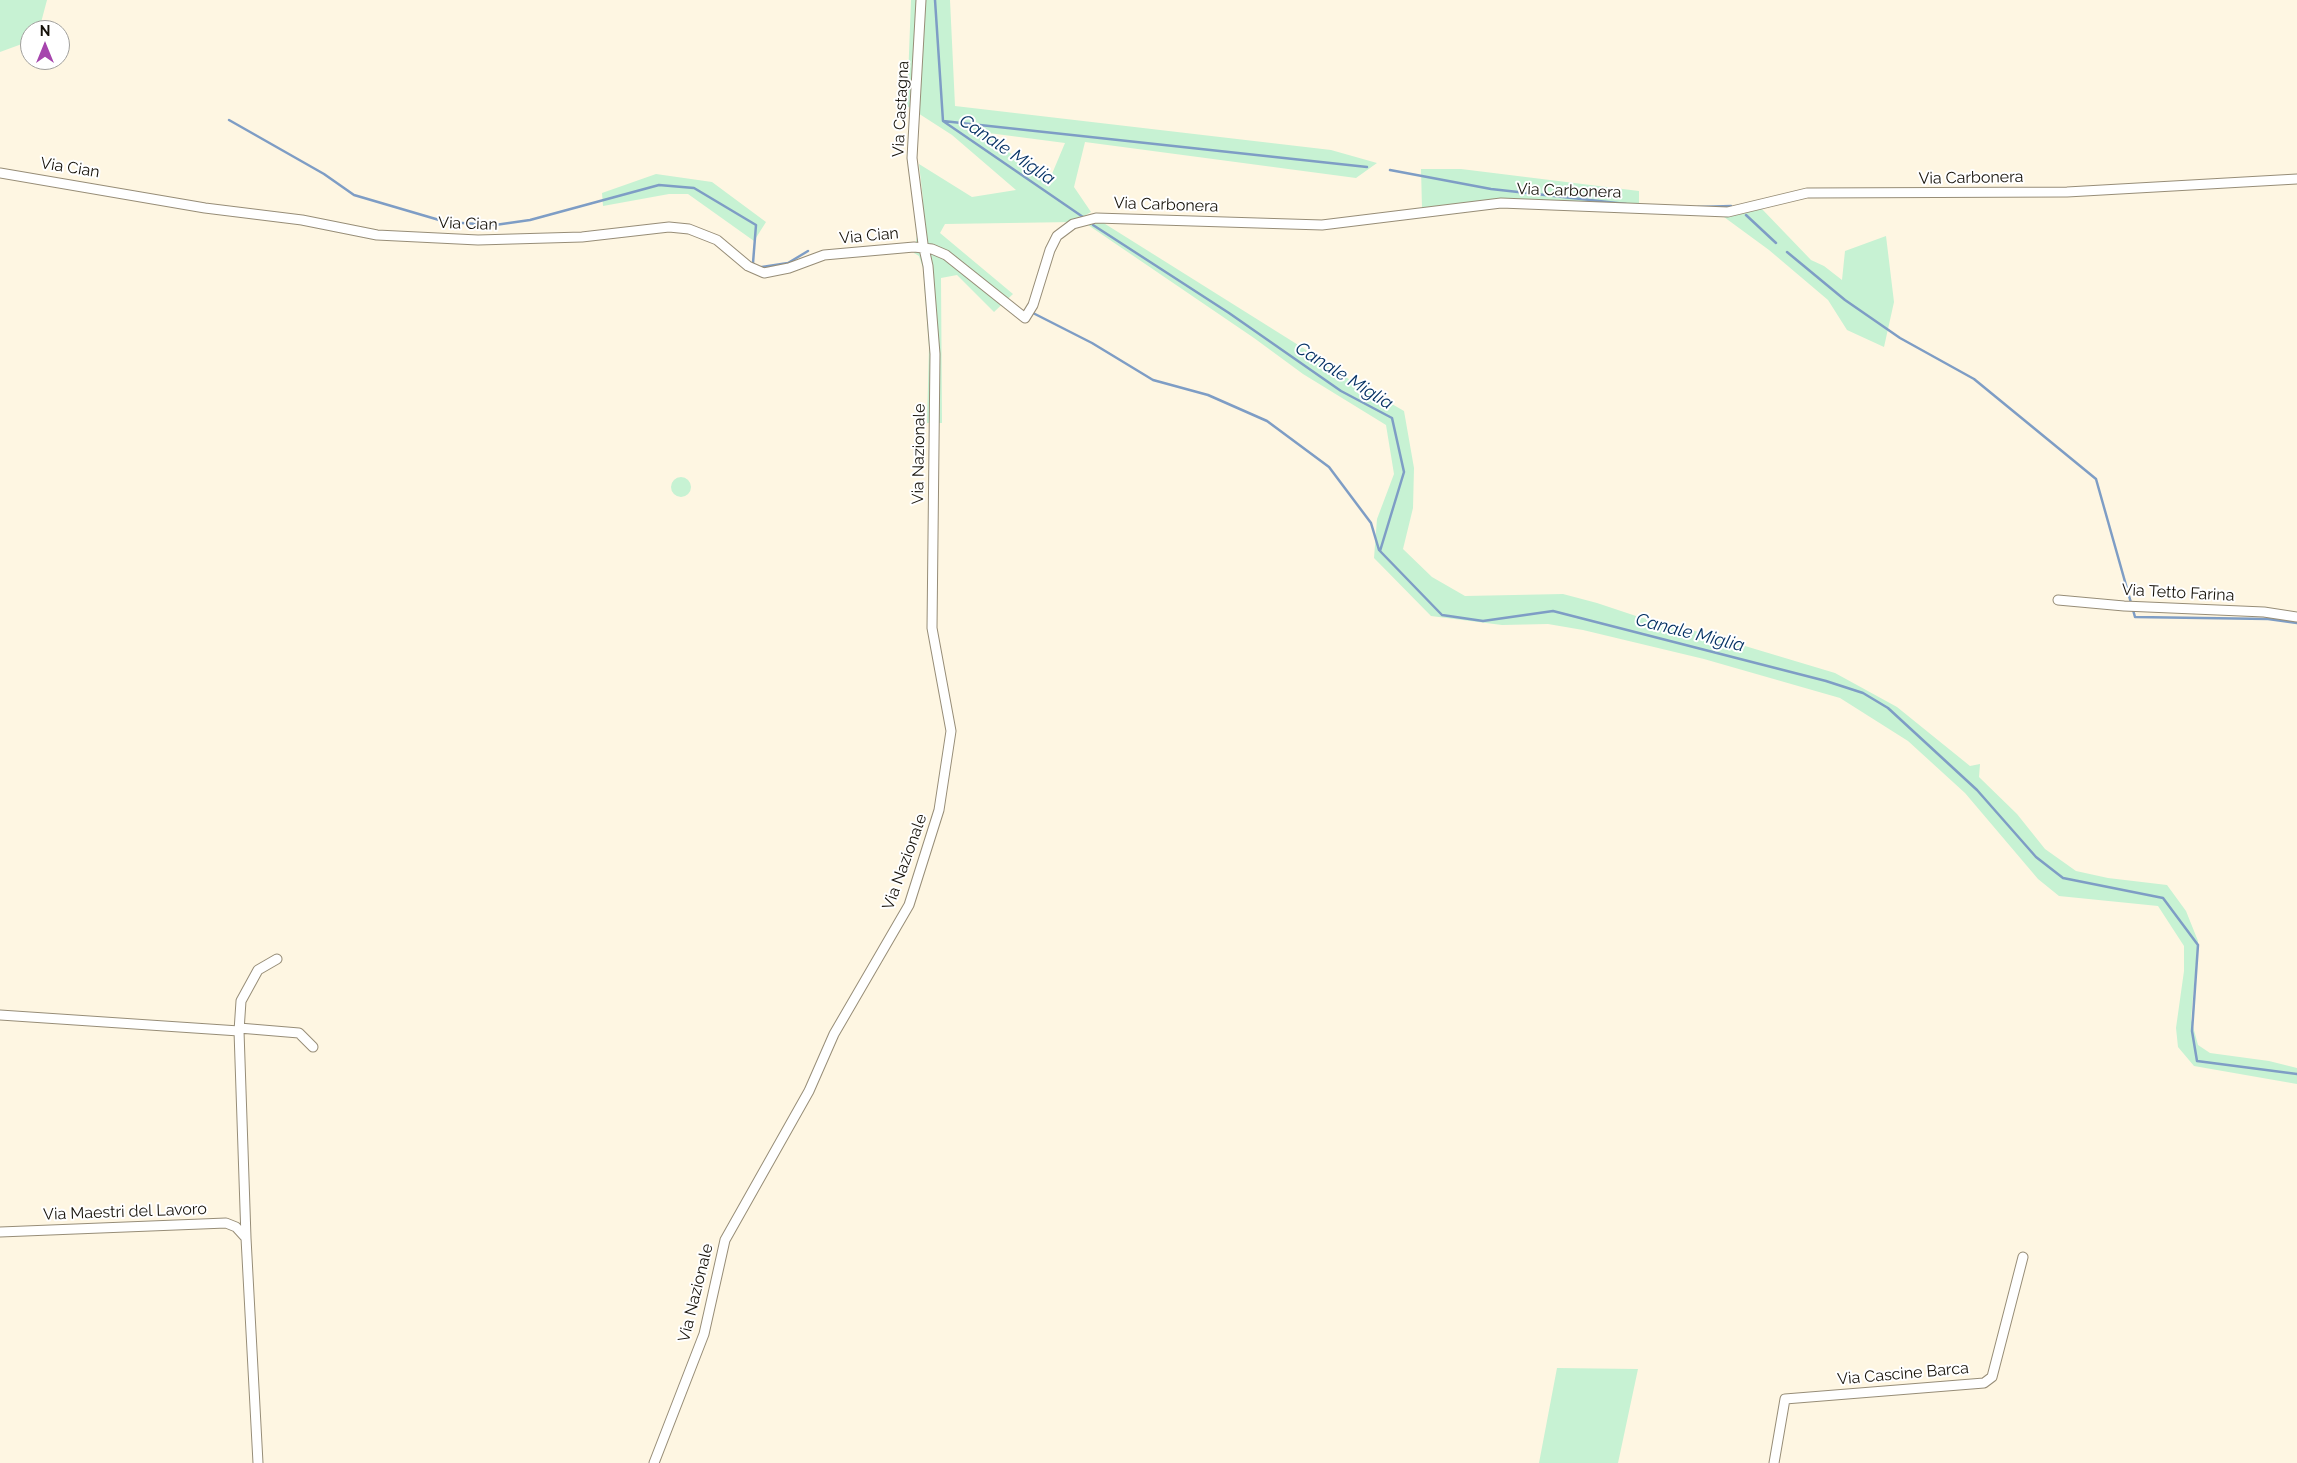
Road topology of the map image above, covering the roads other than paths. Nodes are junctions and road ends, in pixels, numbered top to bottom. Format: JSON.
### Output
{"nodes":[{"id":1,"x":921,"y":0,"type":"edge"},
{"id":2,"x":0,"y":172,"type":"edge"},
{"id":3,"x":2297,"y":179,"type":"edge"},
{"id":4,"x":924,"y":248,"type":"junction"},
{"id":5,"x":2058,"y":600,"type":"dead end"},
{"id":6,"x":2297,"y":617,"type":"edge"},
{"id":7,"x":277,"y":959,"type":"dead end"},
{"id":8,"x":0,"y":1015,"type":"edge"},
{"id":9,"x":239,"y":1030,"type":"junction"},
{"id":10,"x":313,"y":1047,"type":"dead end"},
{"id":11,"x":0,"y":1232,"type":"edge"},
{"id":12,"x":246,"y":1238,"type":"junction"},
{"id":13,"x":2023,"y":1256,"type":"dead end"},
{"id":14,"x":258,"y":1463,"type":"edge"},
{"id":15,"x":654,"y":1463,"type":"edge"},
{"id":16,"x":1774,"y":1463,"type":"edge"}],
"edges":[{"from":1,"to":4,"type":"street","name":"Via Castagna"},
{"from":2,"to":4,"type":"street","name":"Via Cian"},
{"from":3,"to":4,"type":"street","name":"Via Carbonera"},
{"from":4,"to":15,"type":"street","name":"Via Nazionale"},
{"from":5,"to":6,"type":"street","name":"Via Tetto Farina"},
{"from":7,"to":9,"type":"street"},
{"from":8,"to":9,"type":"street"},
{"from":9,"to":10,"type":"street"},
{"from":9,"to":12,"type":"street"},
{"from":11,"to":12,"type":"street","name":"Via Maestri del Lavoro"},
{"from":12,"to":14,"type":"street"},
{"from":13,"to":16,"type":"street","name":"Via Cascine Barca"}]}
